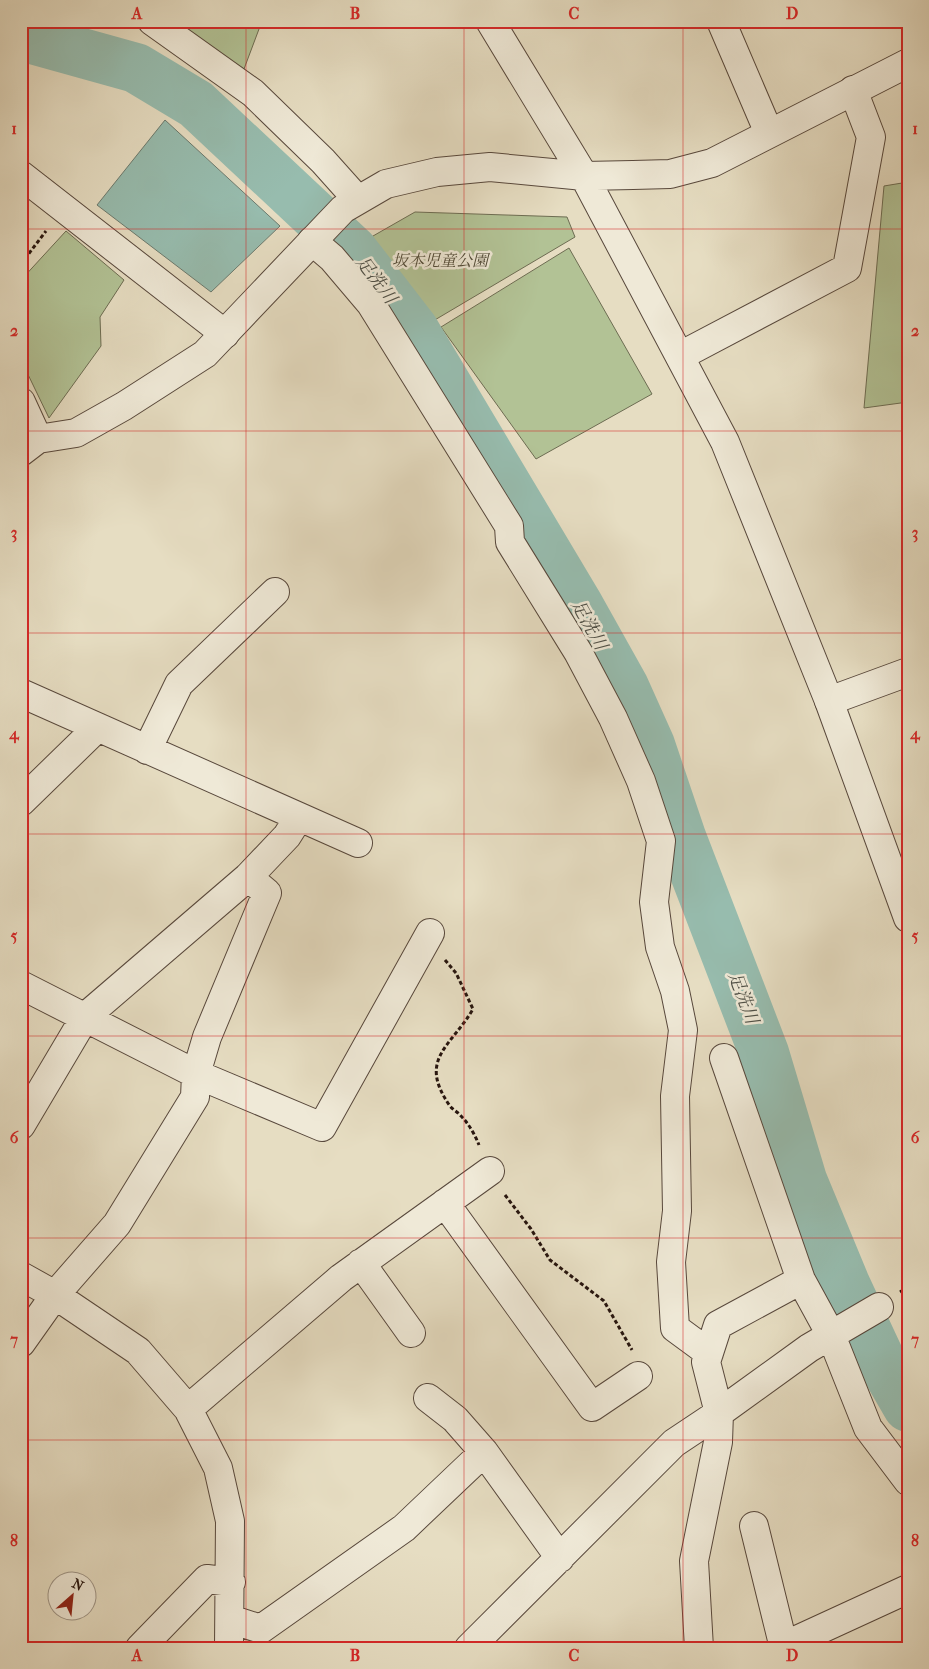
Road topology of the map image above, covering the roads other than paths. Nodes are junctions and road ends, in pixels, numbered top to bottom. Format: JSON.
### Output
{"nodes":[{"id":1,"x":152,"y":21,"type":"edge"},
{"id":2,"x":490,"y":21,"type":"edge"},
{"id":3,"x":721,"y":21,"type":"edge"},
{"id":4,"x":908,"y":63,"type":"edge"},
{"id":5,"x":853,"y":90,"type":"junction"},
{"id":6,"x":769,"y":133,"type":"junction"},
{"id":7,"x":21,"y":176,"type":"edge"},
{"id":8,"x":584,"y":176,"type":"junction"},
{"id":9,"x":350,"y":204,"type":"junction"},
{"id":10,"x":315,"y":238,"type":"junction"},
{"id":11,"x":225,"y":334,"type":"junction"},
{"id":12,"x":680,"y":356,"type":"junction"},
{"id":13,"x":21,"y":402,"type":"edge"},
{"id":14,"x":30,"y":445,"type":"edge"},
{"id":15,"x":276,"y":592,"type":"dead end"},
{"id":16,"x":908,"y":672,"type":"edge"},
{"id":17,"x":21,"y":694,"type":"edge"},
{"id":18,"x":829,"y":701,"type":"junction"},
{"id":19,"x":97,"y":728,"type":"junction"},
{"id":20,"x":147,"y":750,"type":"junction"},
{"id":21,"x":21,"y":802,"type":"edge"},
{"id":22,"x":299,"y":817,"type":"junction"},
{"id":23,"x":358,"y":843,"type":"dead end"},
{"id":24,"x":248,"y":877,"type":"junction"},
{"id":25,"x":908,"y":918,"type":"edge"},
{"id":26,"x":430,"y":933,"type":"dead end"},
{"id":27,"x":21,"y":985,"type":"edge"},
{"id":28,"x":84,"y":1017,"type":"junction"},
{"id":29,"x":724,"y":1058,"type":"dead end"},
{"id":30,"x":196,"y":1074,"type":"junction"},
{"id":31,"x":21,"y":1125,"type":"edge"},
{"id":32,"x":490,"y":1171,"type":"dead end"},
{"id":33,"x":445,"y":1203,"type":"junction"},
{"id":34,"x":361,"y":1263,"type":"junction"},
{"id":35,"x":21,"y":1276,"type":"edge"},
{"id":36,"x":801,"y":1280,"type":"junction"},
{"id":37,"x":55,"y":1295,"type":"junction"},
{"id":38,"x":879,"y":1307,"type":"dead end"},
{"id":39,"x":837,"y":1332,"type":"junction"},
{"id":40,"x":411,"y":1333,"type":"dead end"},
{"id":41,"x":21,"y":1343,"type":"edge"},
{"id":42,"x":709,"y":1353,"type":"junction"},
{"id":43,"x":638,"y":1376,"type":"dead end"},
{"id":44,"x":428,"y":1398,"type":"dead end"},
{"id":45,"x":188,"y":1409,"type":"junction"},
{"id":46,"x":719,"y":1413,"type":"junction"},
{"id":47,"x":484,"y":1452,"type":"junction"},
{"id":48,"x":908,"y":1481,"type":"edge"},
{"id":49,"x":754,"y":1526,"type":"dead end"},
{"id":50,"x":560,"y":1558,"type":"junction"},
{"id":51,"x":231,"y":1582,"type":"junction"},
{"id":52,"x":908,"y":1589,"type":"edge"},
{"id":53,"x":230,"y":1619,"type":"junction"},
{"id":54,"x":784,"y":1647,"type":"edge"},
{"id":55,"x":140,"y":1648,"type":"edge"},
{"id":56,"x":229,"y":1648,"type":"edge"},
{"id":57,"x":469,"y":1648,"type":"edge"},
{"id":58,"x":699,"y":1648,"type":"edge"}],
"edges":[{"from":1,"to":9,"type":"street"},
{"from":2,"to":8,"type":"street"},
{"from":3,"to":6,"type":"street"},
{"from":4,"to":5,"type":"street"},
{"from":5,"to":6,"type":"street"},
{"from":5,"to":12,"type":"street"},
{"from":6,"to":8,"type":"street"},
{"from":7,"to":11,"type":"street"},
{"from":8,"to":9,"type":"street"},
{"from":8,"to":12,"type":"street"},
{"from":9,"to":10,"type":"street"},
{"from":10,"to":11,"type":"street"},
{"from":10,"to":42,"type":"street"},
{"from":11,"to":14,"type":"street"},
{"from":12,"to":18,"type":"street"},
{"from":13,"to":14,"type":"street"},
{"from":15,"to":20,"type":"street"},
{"from":16,"to":18,"type":"street"},
{"from":17,"to":19,"type":"street"},
{"from":18,"to":25,"type":"street"},
{"from":19,"to":20,"type":"street"},
{"from":19,"to":21,"type":"street"},
{"from":20,"to":22,"type":"street"},
{"from":22,"to":23,"type":"street"},
{"from":22,"to":24,"type":"street"},
{"from":24,"to":28,"type":"street"},
{"from":24,"to":30,"type":"street"},
{"from":26,"to":30,"type":"street"},
{"from":27,"to":28,"type":"street"},
{"from":28,"to":30,"type":"street"},
{"from":28,"to":31,"type":"street"},
{"from":29,"to":36,"type":"street"},
{"from":30,"to":37,"type":"street"},
{"from":32,"to":33,"type":"street"},
{"from":33,"to":34,"type":"street"},
{"from":33,"to":43,"type":"street"},
{"from":34,"to":40,"type":"street"},
{"from":34,"to":45,"type":"street"},
{"from":35,"to":37,"type":"street"},
{"from":36,"to":39,"type":"street"},
{"from":36,"to":42,"type":"street"},
{"from":37,"to":41,"type":"street"},
{"from":37,"to":45,"type":"street"},
{"from":38,"to":39,"type":"street"},
{"from":39,"to":46,"type":"street"},
{"from":39,"to":48,"type":"street"},
{"from":42,"to":46,"type":"street"},
{"from":44,"to":47,"type":"street"},
{"from":45,"to":51,"type":"street"},
{"from":46,"to":50,"type":"street"},
{"from":46,"to":58,"type":"street"},
{"from":47,"to":50,"type":"street"},
{"from":47,"to":53,"type":"street"},
{"from":49,"to":54,"type":"street"},
{"from":50,"to":57,"type":"street"},
{"from":51,"to":53,"type":"street"},
{"from":51,"to":55,"type":"street"},
{"from":52,"to":54,"type":"street"},
{"from":53,"to":56,"type":"street"}]}
